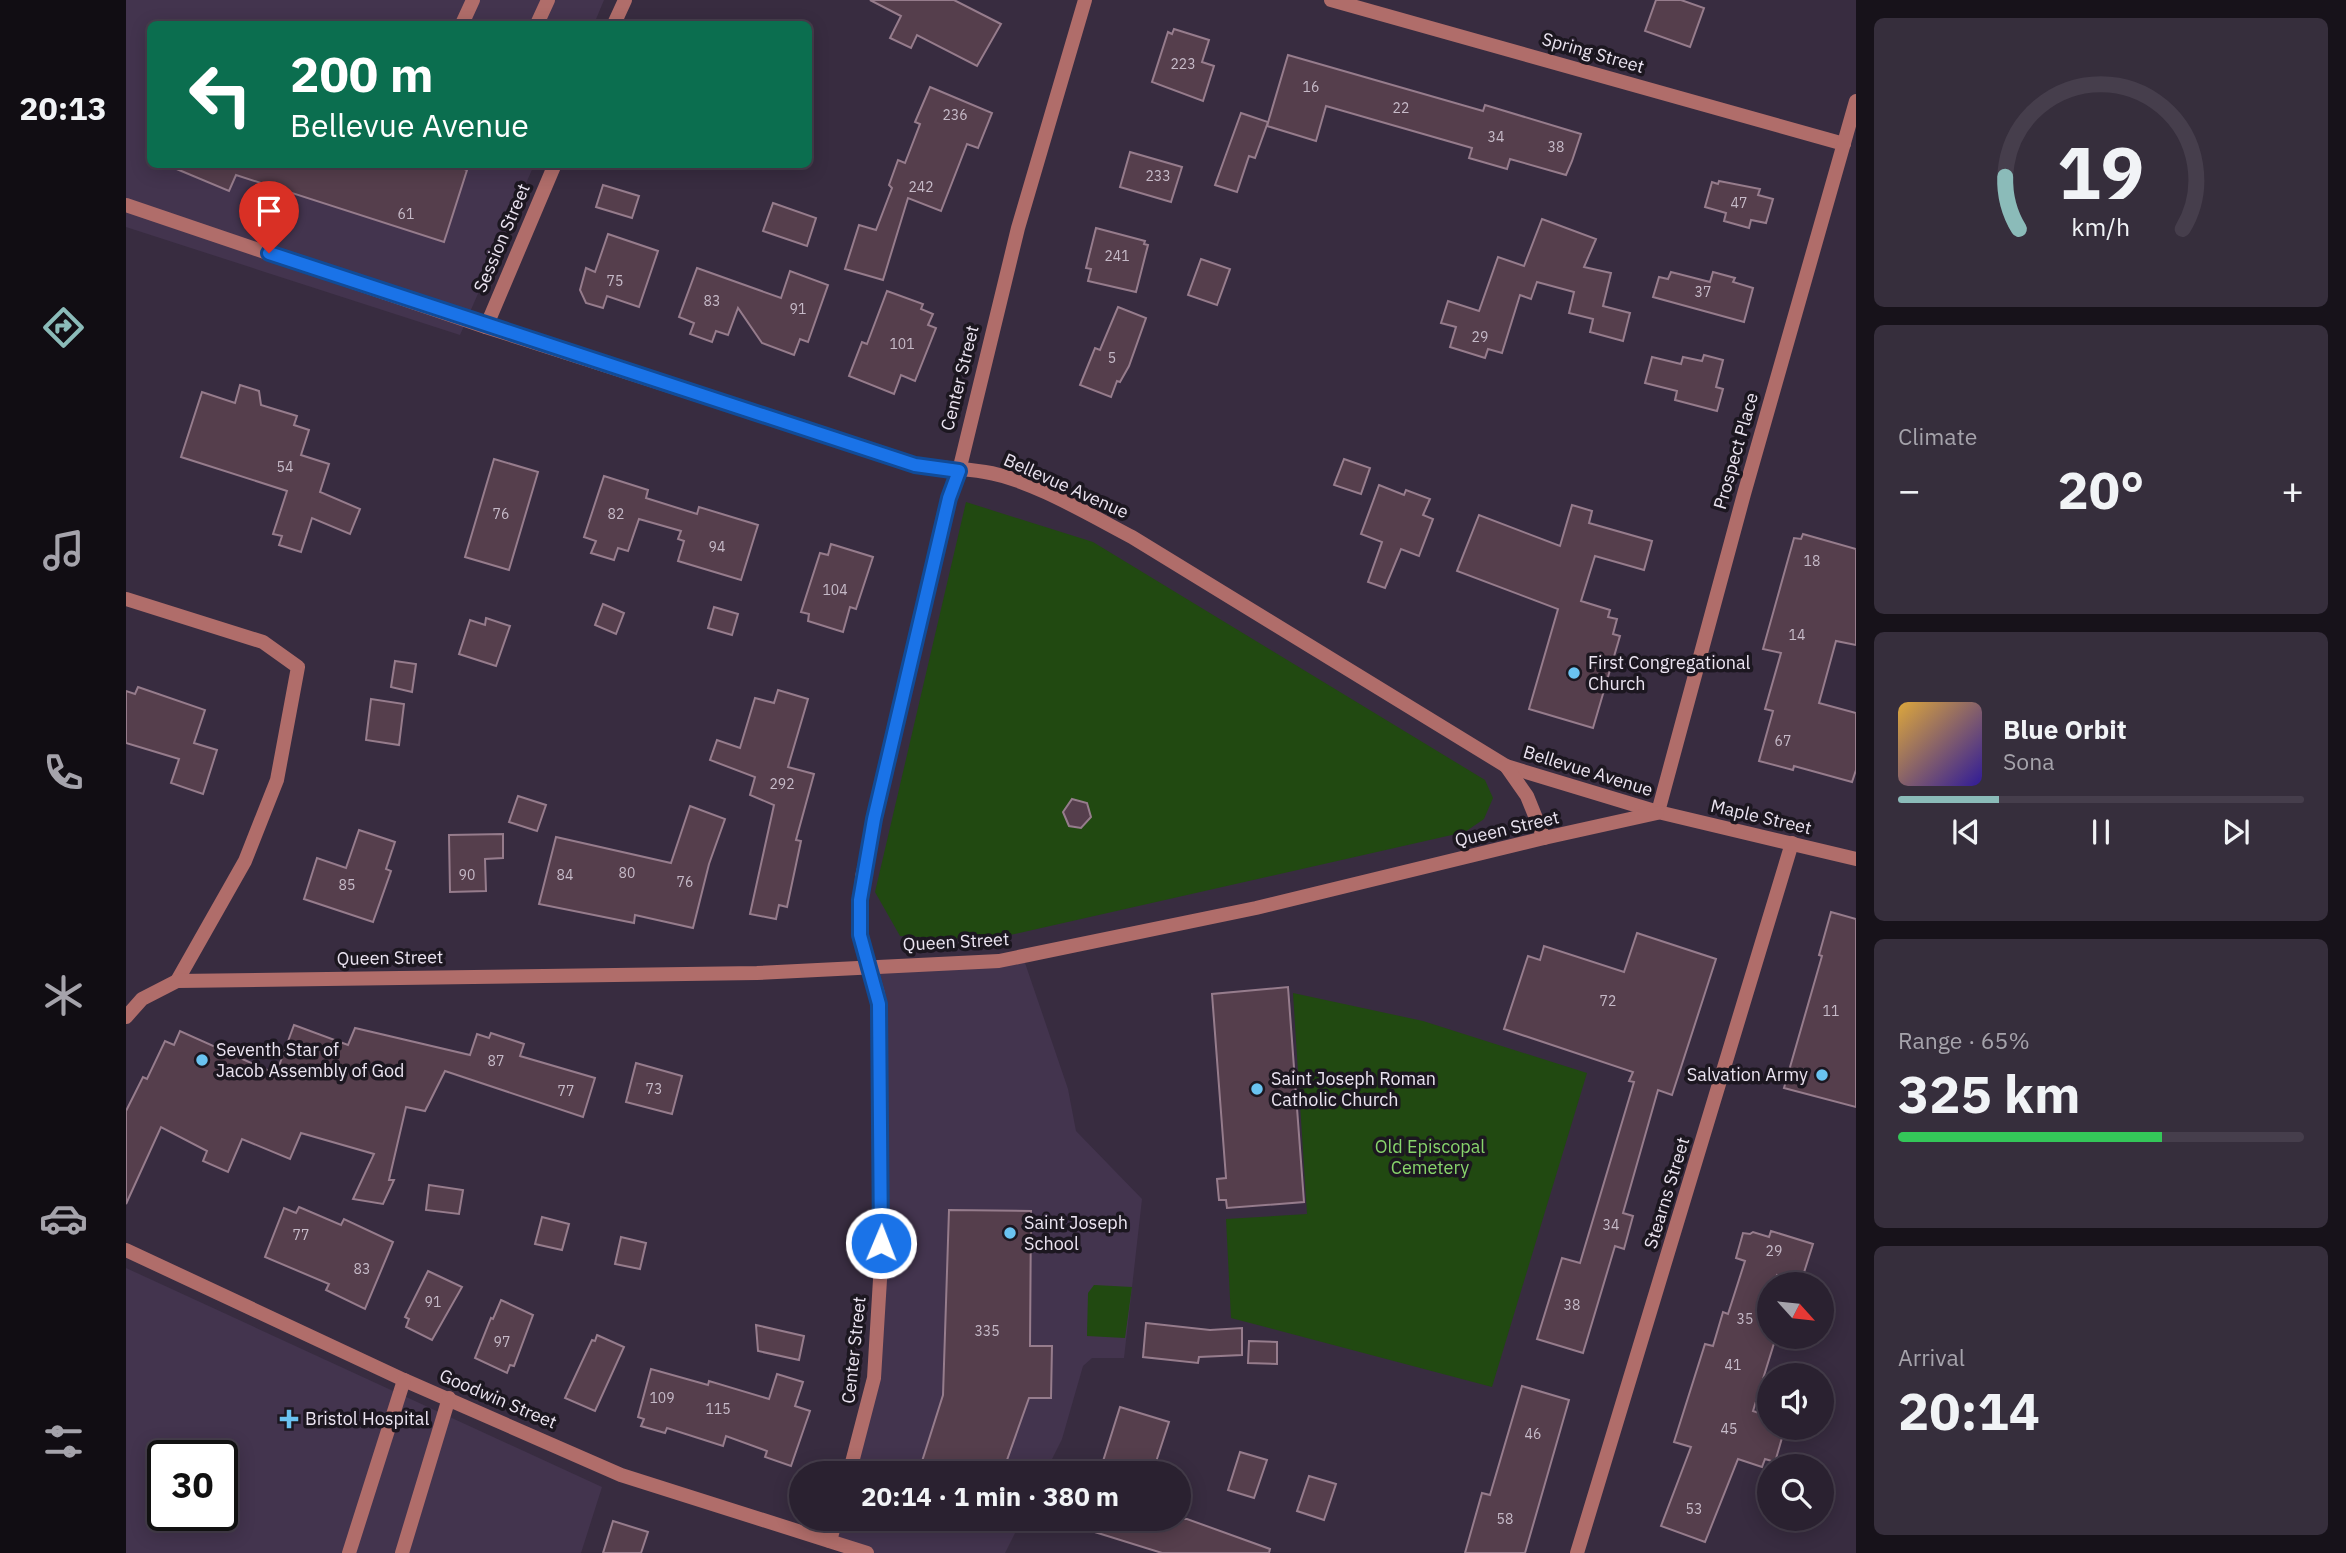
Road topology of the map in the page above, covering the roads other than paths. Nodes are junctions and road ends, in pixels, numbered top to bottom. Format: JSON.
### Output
{"nodes":[{"id":1,"x":473,"y":0,"type":"edge"},
{"id":2,"x":548,"y":0,"type":"edge"},
{"id":3,"x":625,"y":0,"type":"edge"},
{"id":4,"x":1085,"y":0,"type":"edge"},
{"id":5,"x":1331,"y":0,"type":"edge"},
{"id":6,"x":462,"y":21,"type":"edge"},
{"id":7,"x":538,"y":21,"type":"edge"},
{"id":8,"x":615,"y":21,"type":"edge"},
{"id":9,"x":1856,"y":101,"type":"edge"},
{"id":10,"x":1844,"y":144,"type":"junction"},
{"id":11,"x":553,"y":168,"type":"edge"},
{"id":12,"x":126,"y":205,"type":"edge"},
{"id":13,"x":486,"y":327,"type":"junction"},
{"id":14,"x":959,"y":471,"type":"junction"},
{"id":15,"x":126,"y":599,"type":"edge"},
{"id":16,"x":1506,"y":766,"type":"junction"},
{"id":17,"x":1658,"y":812,"type":"junction"},
{"id":18,"x":1544,"y":838,"type":"junction"},
{"id":19,"x":1792,"y":843,"type":"junction"},
{"id":20,"x":1856,"y":859,"type":"edge"},
{"id":21,"x":870,"y":967,"type":"junction"},
{"id":22,"x":177,"y":981,"type":"junction"},
{"id":23,"x":126,"y":1017,"type":"edge"},
{"id":24,"x":126,"y":1250,"type":"edge"},
{"id":25,"x":404,"y":1380,"type":"junction"},
{"id":26,"x":449,"y":1398,"type":"junction"},
{"id":27,"x":852,"y":1461,"type":"edge"},
{"id":28,"x":833,"y":1531,"type":"edge"},
{"id":29,"x":830,"y":1541,"type":"junction"},
{"id":30,"x":850,"y":1550,"type":"edge"},
{"id":31,"x":349,"y":1553,"type":"edge"},
{"id":32,"x":402,"y":1553,"type":"edge"},
{"id":33,"x":867,"y":1553,"type":"edge"},
{"id":34,"x":1577,"y":1553,"type":"edge"}],
"edges":[{"from":1,"to":6,"type":"street"},
{"from":2,"to":7,"type":"street"},
{"from":3,"to":8,"type":"street"},
{"from":4,"to":14,"type":"street","name":"Center Street"},
{"from":5,"to":10,"type":"street","name":"Spring Street"},
{"from":9,"to":10,"type":"street","name":"Prospect Place"},
{"from":10,"to":17,"type":"street","name":"Prospect Place"},
{"from":11,"to":13,"type":"street","name":"Session Street"},
{"from":12,"to":13,"type":"street","name":"Bellevue Avenue"},
{"from":13,"to":14,"type":"street","name":"Bellevue Avenue"},
{"from":14,"to":16,"type":"street","name":"Bellevue Avenue"},
{"from":14,"to":21,"type":"street","name":"Center Street"},
{"from":15,"to":22,"type":"street"},
{"from":16,"to":17,"type":"street","name":"Bellevue Avenue"},
{"from":16,"to":18,"type":"street","name":"Bellevue Avenue"},
{"from":17,"to":18,"type":"street","name":"Queen Street"},
{"from":17,"to":19,"type":"street","name":"Maple Street"},
{"from":18,"to":21,"type":"street","name":"Queen Street"},
{"from":19,"to":20,"type":"street","name":"Maple Street"},
{"from":19,"to":34,"type":"street","name":"Stearns Street"},
{"from":21,"to":22,"type":"street","name":"Queen Street"},
{"from":21,"to":27,"type":"street","name":"Center Street"},
{"from":22,"to":23,"type":"street","name":"Queen Street"},
{"from":24,"to":25,"type":"street","name":"Goodwin Street"},
{"from":25,"to":26,"type":"street","name":"Goodwin Street"},
{"from":25,"to":31,"type":"street"},
{"from":26,"to":29,"type":"street","name":"Goodwin Street"},
{"from":26,"to":32,"type":"street"},
{"from":28,"to":29,"type":"street"},
{"from":29,"to":30,"type":"street","name":"Goodwin Street"},
{"from":30,"to":33,"type":"street","name":"Goodwin Street"}]}
